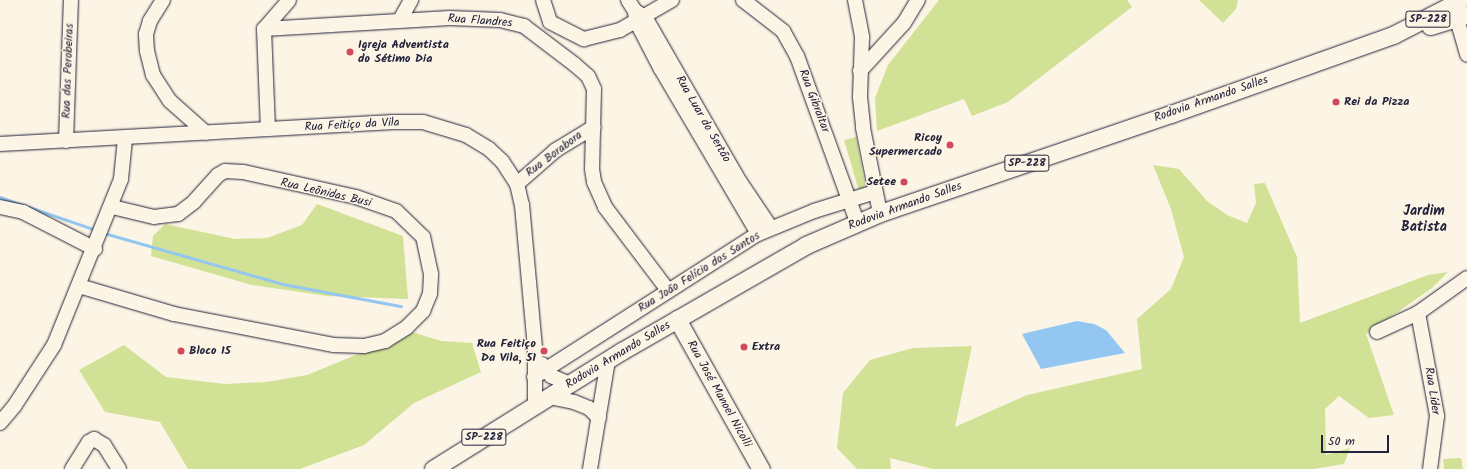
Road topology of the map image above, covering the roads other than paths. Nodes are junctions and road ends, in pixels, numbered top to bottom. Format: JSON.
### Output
{"nodes":[{"id":1,"x":71,"y":0,"type":"edge"},
{"id":2,"x":163,"y":0,"type":"edge"},
{"id":3,"x":289,"y":0,"type":"edge"},
{"id":4,"x":411,"y":0,"type":"edge"},
{"id":5,"x":543,"y":0,"type":"edge"},
{"id":6,"x":672,"y":0,"type":"edge"},
{"id":7,"x":743,"y":0,"type":"edge"},
{"id":8,"x":855,"y":0,"type":"edge"},
{"id":9,"x":918,"y":0,"type":"edge"},
{"id":10,"x":1460,"y":9,"type":"edge"},
{"id":11,"x":636,"y":12,"type":"edge"},
{"id":12,"x":400,"y":20,"type":"junction"},
{"id":13,"x":550,"y":22,"type":"junction"},
{"id":14,"x":264,"y":29,"type":"junction"},
{"id":15,"x":543,"y":39,"type":"junction"},
{"id":16,"x":584,"y":39,"type":"junction"},
{"id":17,"x":1467,"y":55,"type":"edge"},
{"id":18,"x":574,"y":64,"type":"junction"},
{"id":19,"x":860,"y":71,"type":"junction"},
{"id":20,"x":594,"y":127,"type":"junction"},
{"id":21,"x":268,"y":129,"type":"junction"},
{"id":22,"x":206,"y":133,"type":"junction"},
{"id":23,"x":125,"y":139,"type":"junction"},
{"id":24,"x":66,"y":141,"type":"junction"},
{"id":25,"x":0,"y":144,"type":"edge"},
{"id":26,"x":722,"y":162,"type":"junction"},
{"id":27,"x":517,"y":184,"type":"junction"},
{"id":28,"x":875,"y":192,"type":"junction"},
{"id":29,"x":848,"y":199,"type":"junction"},
{"id":30,"x":0,"y":207,"type":"edge"},
{"id":31,"x":112,"y":207,"type":"junction"},
{"id":32,"x":880,"y":213,"type":"junction"},
{"id":33,"x":857,"y":222,"type":"junction"},
{"id":34,"x":771,"y":228,"type":"junction"},
{"id":35,"x":758,"y":234,"type":"junction"},
{"id":36,"x":95,"y":249,"type":"junction"},
{"id":37,"x":1467,"y":278,"type":"edge"},
{"id":38,"x":79,"y":286,"type":"junction"},
{"id":39,"x":667,"y":289,"type":"junction"},
{"id":40,"x":1418,"y":312,"type":"junction"},
{"id":41,"x":677,"y":319,"type":"junction"},
{"id":42,"x":1377,"y":332,"type":"dead end"},
{"id":43,"x":608,"y":360,"type":"junction"},
{"id":44,"x":540,"y":374,"type":"junction"},
{"id":45,"x":570,"y":384,"type":"junction"},
{"id":46,"x":542,"y":401,"type":"junction"},
{"id":47,"x":599,"y":418,"type":"junction"},
{"id":48,"x":0,"y":423,"type":"edge"},
{"id":49,"x":72,"y":469,"type":"edge"},
{"id":50,"x":120,"y":469,"type":"edge"},
{"id":51,"x":433,"y":469,"type":"edge"},
{"id":52,"x":590,"y":469,"type":"edge"},
{"id":53,"x":761,"y":469,"type":"edge"},
{"id":54,"x":1430,"y":469,"type":"edge"}],
"edges":[{"from":1,"to":24,"type":"street","name":"Rua das Perobeiras"},
{"from":2,"to":22,"type":"street"},
{"from":3,"to":14,"type":"street"},
{"from":4,"to":12,"type":"street"},
{"from":5,"to":13,"type":"street"},
{"from":6,"to":11,"type":"street"},
{"from":7,"to":29,"type":"street","name":"Rua Gibraltar"},
{"from":8,"to":19,"type":"street"},
{"from":9,"to":19,"type":"street"},
{"from":10,"to":17,"type":"street"},
{"from":10,"to":32,"type":"main road","name":"Rodovia Armando Salles","number":"SP-228"},
{"from":11,"to":16,"type":"street"},
{"from":11,"to":26,"type":"street","name":"Rua Luar do Sertão"},
{"from":12,"to":14,"type":"street","name":"Rua Flandres"},
{"from":12,"to":15,"type":"street","name":"Rua Flandres"},
{"from":13,"to":15,"type":"street"},
{"from":13,"to":16,"type":"street"},
{"from":14,"to":21,"type":"street"},
{"from":15,"to":18,"type":"street","name":"Rua Flandres"},
{"from":16,"to":18,"type":"street"},
{"from":18,"to":20,"type":"street","name":"Rua Flandres"},
{"from":19,"to":28,"type":"street"},
{"from":20,"to":27,"type":"street","name":"Rua Borabora"},
{"from":20,"to":39,"type":"street","name":"Rua Flandres"},
{"from":21,"to":22,"type":"street","name":"Rua Feitiço da Vila"},
{"from":21,"to":27,"type":"street","name":"Rua Feitiço da Vila"},
{"from":22,"to":23,"type":"street","name":"Rua Feitiço da Vila"},
{"from":23,"to":24,"type":"street","name":"Rua Feitiço da Vila"},
{"from":23,"to":31,"type":"street"},
{"from":24,"to":25,"type":"street","name":"Rua Feitiço da Vila"},
{"from":26,"to":34,"type":"street","name":"Rua Luar do Sertão"},
{"from":26,"to":35,"type":"street","name":"Rua Luar do Sertão"},
{"from":27,"to":44,"type":"street","name":"Rua Feitiço da Vila"},
{"from":28,"to":29,"type":"street","name":"Rua João Felício dos Santos"},
{"from":28,"to":32,"type":"street"},
{"from":29,"to":33,"type":"street","name":"Rua Gibraltar"},
{"from":29,"to":34,"type":"street","name":"Rua João Felício dos Santos"},
{"from":30,"to":36,"type":"street"},
{"from":31,"to":36,"type":"street"},
{"from":31,"to":38,"type":"street","name":"Rua Leônidas Busi"},
{"from":32,"to":33,"type":"main road","name":"Rodovia Armando Salles","number":"SP-228"},
{"from":33,"to":41,"type":"main road","name":"Rodovia Armando Salles","number":"SP-228"},
{"from":34,"to":35,"type":"street","name":"Rua João Felício dos Santos"},
{"from":35,"to":39,"type":"street","name":"Rua João Felício dos Santos"},
{"from":36,"to":38,"type":"street"},
{"from":37,"to":40,"type":"street"},
{"from":38,"to":48,"type":"street"},
{"from":39,"to":44,"type":"street","name":"Rua João Felício dos Santos"},
{"from":40,"to":42,"type":"street"},
{"from":40,"to":54,"type":"street","name":"Rua Líder"},
{"from":41,"to":43,"type":"main road","name":"Rodovia Armando Salles","number":"SP-228"},
{"from":41,"to":53,"type":"main road","name":"Rua José Manoel Nicolli"},
{"from":43,"to":45,"type":"main road","name":"Rodovia Armando Salles","number":"SP-228"},
{"from":43,"to":47,"type":"street"},
{"from":44,"to":45,"type":"street"},
{"from":44,"to":46,"type":"street","name":"Rua Feitiço da Vila"},
{"from":45,"to":46,"type":"main road","name":"Rodovia Armando Salles","number":"SP-228"},
{"from":46,"to":47,"type":"street"},
{"from":46,"to":51,"type":"main road","name":"Rodovia Armando Salles","number":"SP-228"},
{"from":47,"to":52,"type":"street"},
{"from":49,"to":50,"type":"street"}]}
